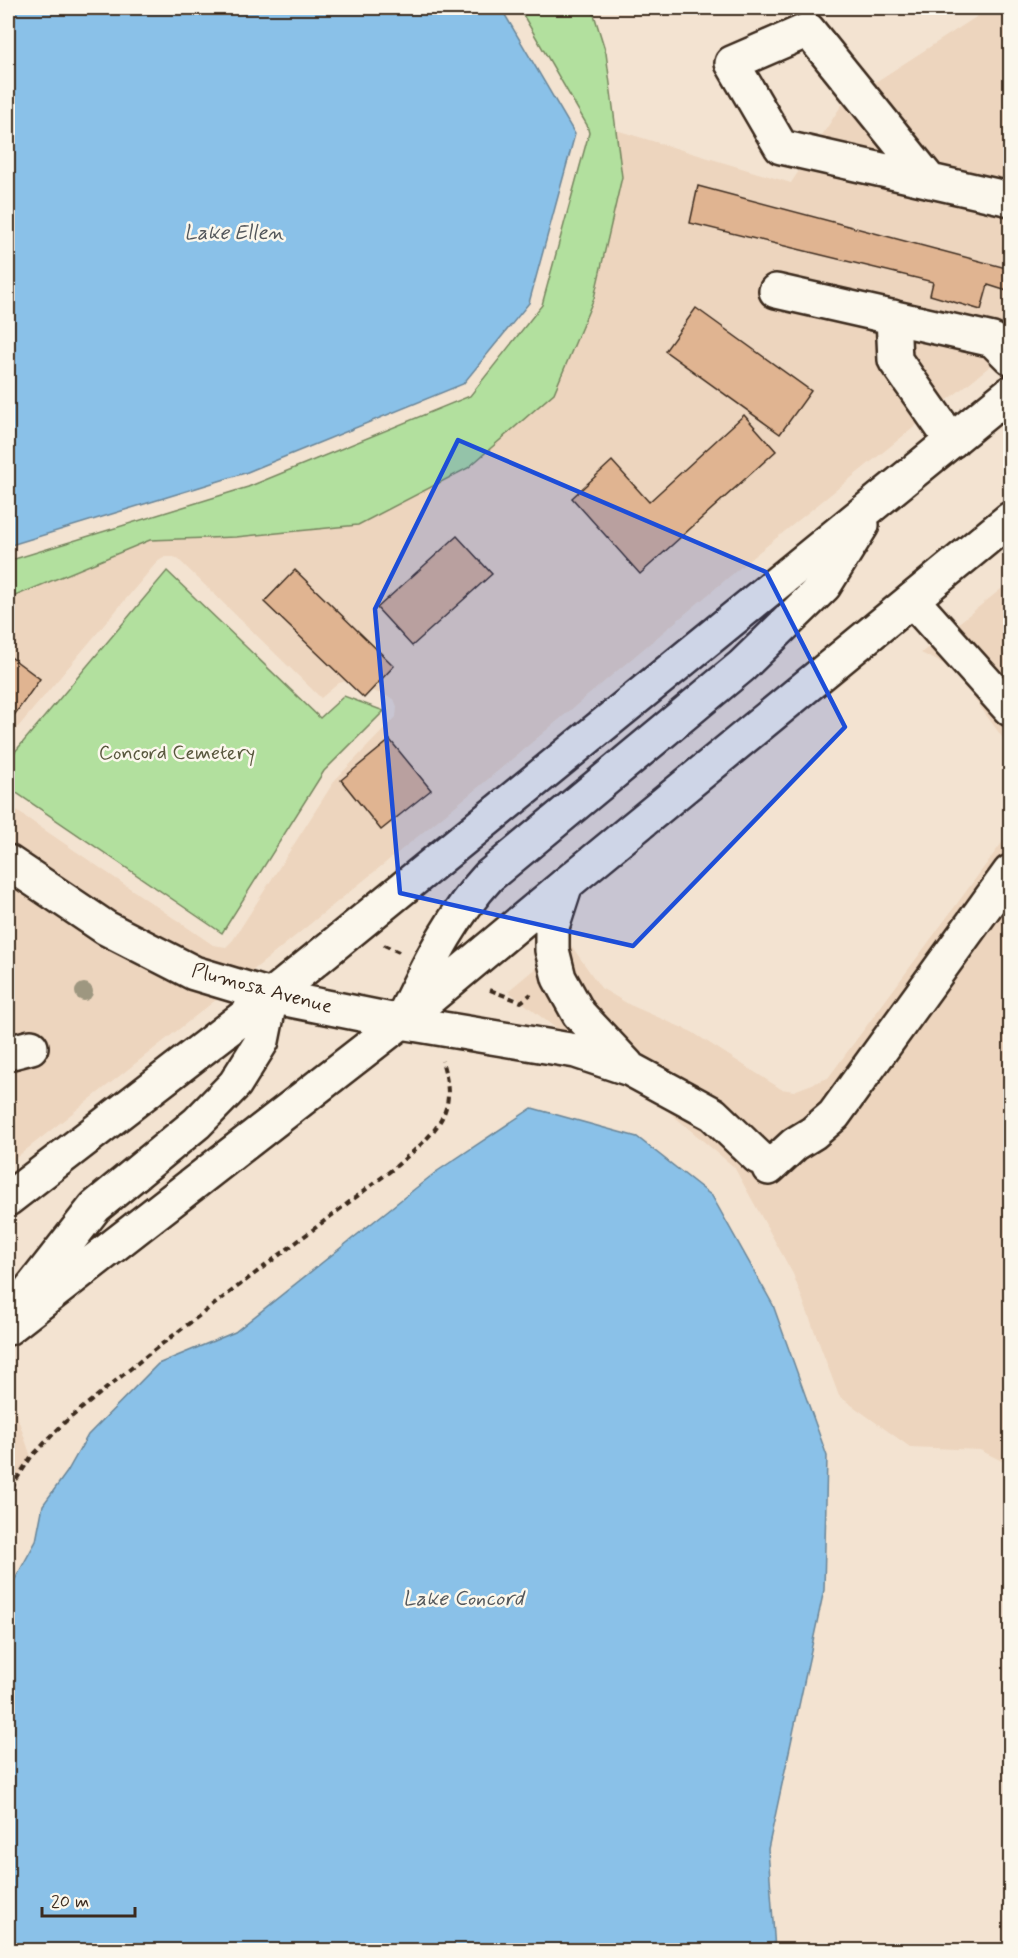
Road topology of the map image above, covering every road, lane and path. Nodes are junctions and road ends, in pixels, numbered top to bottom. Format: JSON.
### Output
{"nodes":[{"id":1,"x":930,"y":181,"type":"junction"},
{"id":2,"x":1011,"y":199,"type":"edge"},
{"id":3,"x":776,"y":291,"type":"dead end"},
{"id":4,"x":893,"y":317,"type":"junction"},
{"id":5,"x":1011,"y":357,"type":"edge"},
{"id":6,"x":1011,"y":393,"type":"edge"},
{"id":7,"x":952,"y":441,"type":"junction"},
{"id":8,"x":876,"y":503,"type":"junction"},
{"id":9,"x":1011,"y":519,"type":"edge"},
{"id":10,"x":912,"y":600,"type":"junction"},
{"id":11,"x":1011,"y":709,"type":"edge"},
{"id":12,"x":8,"y":862,"type":"edge"},
{"id":13,"x":1011,"y":872,"type":"edge"},
{"id":14,"x":566,"y":884,"type":"junction"},
{"id":15,"x":486,"y":989,"type":"dead end"},
{"id":16,"x":534,"y":992,"type":"dead end"},
{"id":17,"x":271,"y":996,"type":"junction"},
{"id":18,"x":401,"y":1022,"type":"junction"},
{"id":19,"x":436,"y":1028,"type":"junction"},
{"id":20,"x":630,"y":1069,"type":"junction"},
{"id":21,"x":8,"y":1200,"type":"edge"},
{"id":22,"x":8,"y":1319,"type":"edge"},
{"id":23,"x":8,"y":1328,"type":"edge"},
{"id":24,"x":8,"y":1499,"type":"edge"}],
"edges":[{"from":1,"to":1,"type":"main road"},
{"from":1,"to":2,"type":"main road"},
{"from":3,"to":4,"type":"main road"},
{"from":4,"to":5,"type":"main road"},
{"from":4,"to":7,"type":"main road"},
{"from":6,"to":7,"type":"main road"},
{"from":7,"to":8,"type":"main road"},
{"from":8,"to":17,"type":"main road"},
{"from":8,"to":18,"type":"main road"},
{"from":9,"to":10,"type":"main road"},
{"from":10,"to":11,"type":"main road"},
{"from":10,"to":14,"type":"main road"},
{"from":12,"to":17,"type":"main road","name":"Plumosa Avenue"},
{"from":13,"to":20,"type":"main road"},
{"from":14,"to":18,"type":"main road"},
{"from":14,"to":20,"type":"main road"},
{"from":15,"to":16,"type":"path"},
{"from":17,"to":18,"type":"main road","name":"Plumosa Avenue"},
{"from":17,"to":21,"type":"main road"},
{"from":17,"to":22,"type":"main road"},
{"from":18,"to":19,"type":"main road","name":"Plumosa Avenue"},
{"from":18,"to":23,"type":"main road"},
{"from":19,"to":20,"type":"main road","name":"Plumosa Avenue"},
{"from":19,"to":24,"type":"path"}]}
